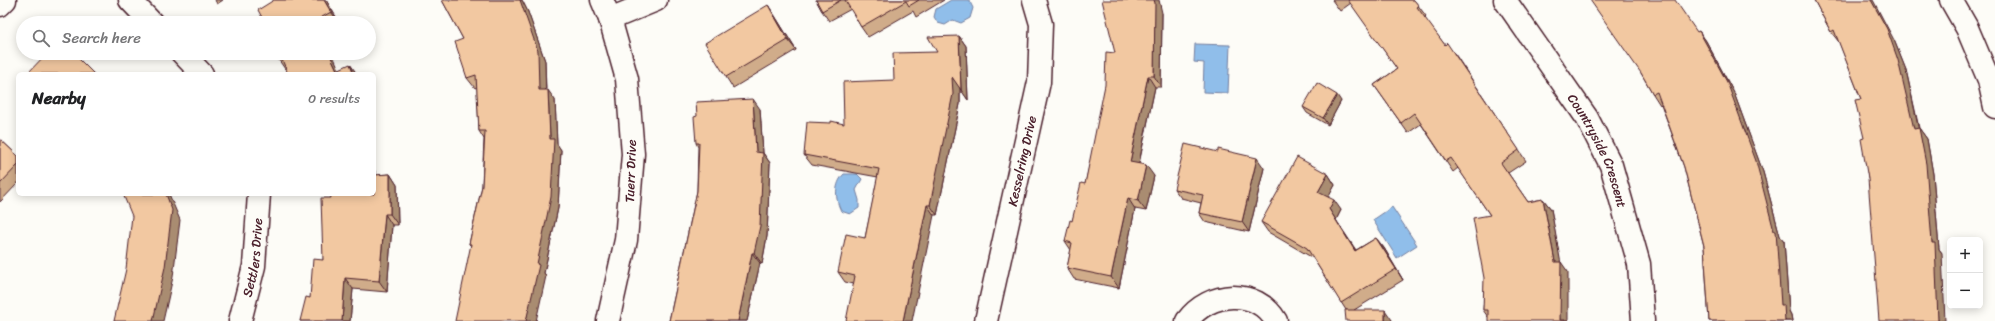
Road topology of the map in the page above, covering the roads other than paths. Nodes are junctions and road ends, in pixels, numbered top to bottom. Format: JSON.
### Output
{"nodes":[{"id":1,"x":6,"y":0,"type":"edge"},
{"id":2,"x":130,"y":0,"type":"edge"},
{"id":3,"x":656,"y":0,"type":"edge"},
{"id":4,"x":1034,"y":0,"type":"edge"},
{"id":5,"x":1505,"y":0,"type":"edge"},
{"id":6,"x":1951,"y":0,"type":"edge"},
{"id":7,"x":0,"y":5,"type":"edge"},
{"id":8,"x":606,"y":10,"type":"edge"},
{"id":9,"x":145,"y":16,"type":"edge"},
{"id":10,"x":189,"y":60,"type":"edge"},
{"id":11,"x":200,"y":72,"type":"edge"},
{"id":12,"x":1992,"y":78,"type":"edge"},
{"id":13,"x":1995,"y":107,"type":"edge"},
{"id":14,"x":259,"y":196,"type":"edge"},
{"id":15,"x":240,"y":321,"type":"edge"},
{"id":16,"x":608,"y":321,"type":"edge"},
{"id":17,"x":986,"y":321,"type":"edge"},
{"id":18,"x":1187,"y":321,"type":"edge"},
{"id":19,"x":1276,"y":321,"type":"edge"},
{"id":20,"x":1643,"y":321,"type":"edge"}],
"edges":[{"from":1,"to":7,"type":"street"},
{"from":2,"to":9,"type":"street"},
{"from":3,"to":8,"type":"street"},
{"from":4,"to":17,"type":"street","name":"Kesselring Drive"},
{"from":5,"to":20,"type":"street","name":"Countryside Crescent"},
{"from":6,"to":12,"type":"street"},
{"from":8,"to":16,"type":"street","name":"Tuerr Drive"},
{"from":10,"to":11,"type":"street"},
{"from":12,"to":13,"type":"street"},
{"from":14,"to":15,"type":"street","name":"Settlers Drive"},
{"from":18,"to":19,"type":"street"}]}
